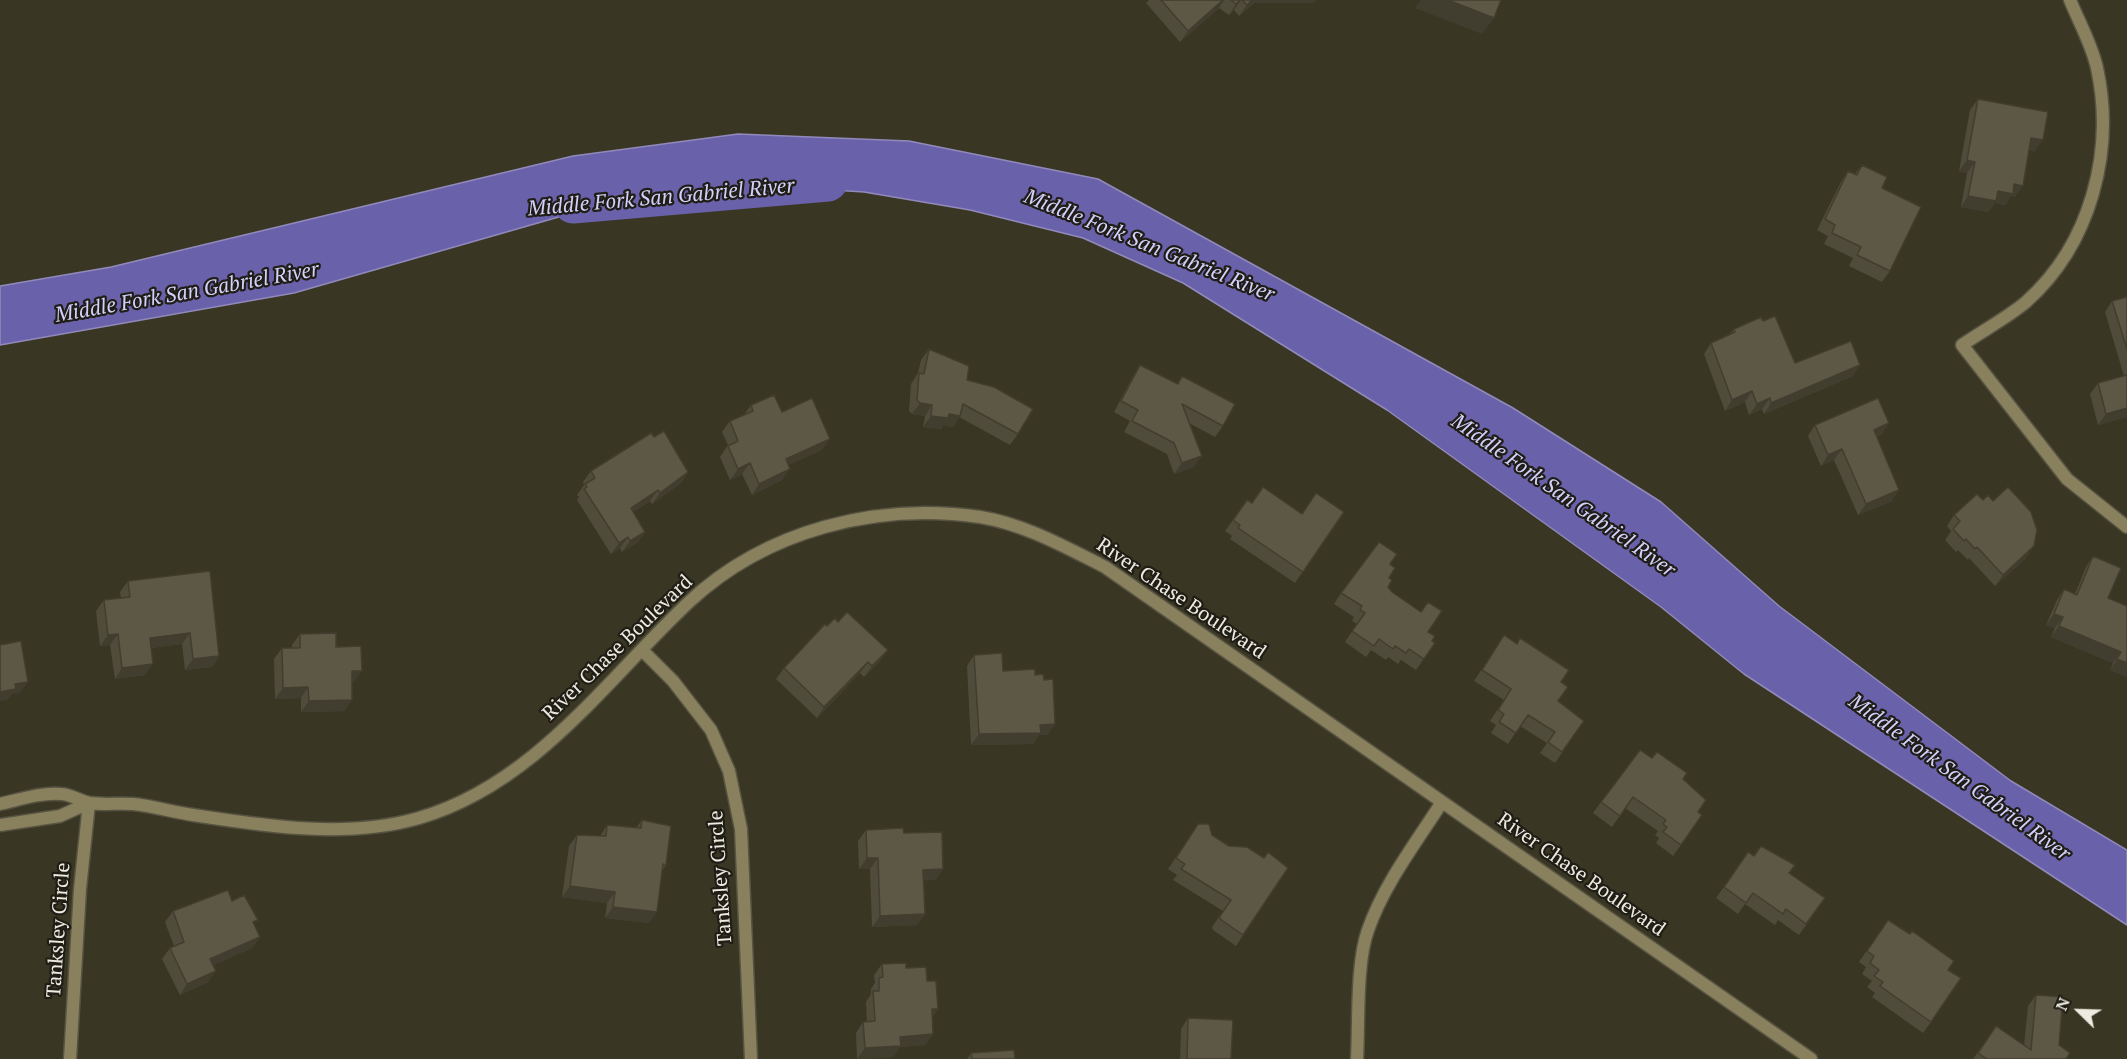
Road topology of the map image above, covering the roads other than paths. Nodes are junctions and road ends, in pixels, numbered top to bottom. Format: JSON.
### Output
{"nodes":[{"id":1,"x":2070,"y":0,"type":"edge"},
{"id":2,"x":2127,"y":527,"type":"edge"},
{"id":3,"x":643,"y":651,"type":"junction"},
{"id":4,"x":1442,"y":802,"type":"junction"},
{"id":5,"x":89,"y":803,"type":"junction"},
{"id":6,"x":0,"y":804,"type":"edge"},
{"id":7,"x":0,"y":825,"type":"edge"},
{"id":8,"x":70,"y":1059,"type":"edge"},
{"id":9,"x":751,"y":1059,"type":"edge"},
{"id":10,"x":1357,"y":1059,"type":"edge"},
{"id":11,"x":1810,"y":1059,"type":"edge"}],
"edges":[{"from":1,"to":2,"type":"street"},
{"from":3,"to":4,"type":"street","name":"River Chase Boulevard"},
{"from":3,"to":5,"type":"street","name":"River Chase Boulevard"},
{"from":3,"to":9,"type":"street","name":"Tanksley Circle"},
{"from":4,"to":10,"type":"street"},
{"from":4,"to":11,"type":"street","name":"River Chase Boulevard"},
{"from":5,"to":6,"type":"street","name":"River Chase Boulevard"},
{"from":5,"to":7,"type":"street","name":"River Chase Boulevard"},
{"from":5,"to":8,"type":"street","name":"Tanksley Circle"}]}
